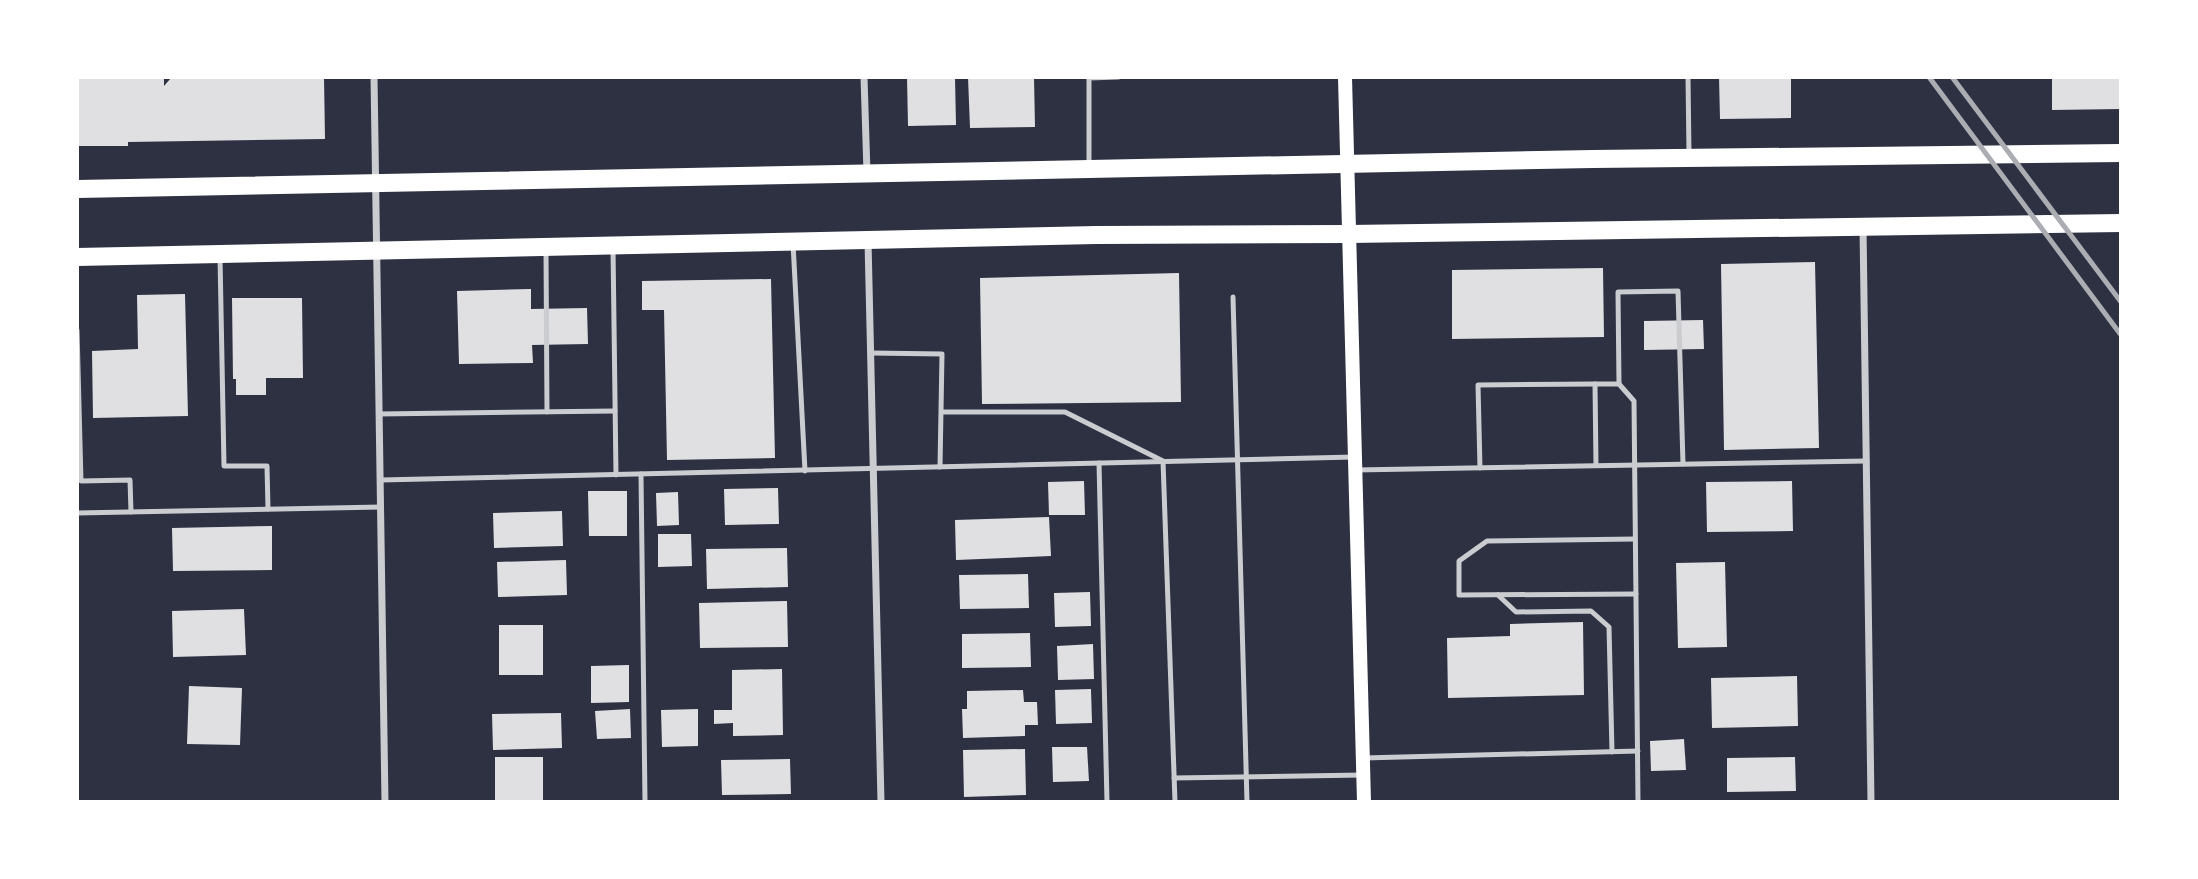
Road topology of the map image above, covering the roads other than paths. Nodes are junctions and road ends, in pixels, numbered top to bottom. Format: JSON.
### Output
{"nodes":[{"id":1,"x":373,"y":77,"type":"edge"},
{"id":2,"x":864,"y":77,"type":"edge"},
{"id":3,"x":1118,"y":77,"type":"edge"},
{"id":4,"x":1345,"y":77,"type":"edge"},
{"id":5,"x":1688,"y":77,"type":"edge"},
{"id":6,"x":2121,"y":153,"type":"edge"},
{"id":7,"x":1689,"y":158,"type":"junction"},
{"id":8,"x":1347,"y":164,"type":"junction"},
{"id":9,"x":1089,"y":169,"type":"junction"},
{"id":10,"x":867,"y":173,"type":"junction"},
{"id":11,"x":376,"y":184,"type":"junction"},
{"id":12,"x":77,"y":190,"type":"edge"},
{"id":13,"x":2121,"y":223,"type":"edge"},
{"id":14,"x":1863,"y":226,"type":"junction"},
{"id":15,"x":1349,"y":234,"type":"junction"},
{"id":16,"x":868,"y":240,"type":"junction"},
{"id":17,"x":793,"y":242,"type":"junction"},
{"id":18,"x":613,"y":245,"type":"junction"},
{"id":19,"x":546,"y":247,"type":"junction"},
{"id":20,"x":377,"y":251,"type":"junction"},
{"id":21,"x":219,"y":254,"type":"junction"},
{"id":22,"x":77,"y":257,"type":"edge"},
{"id":23,"x":1233,"y":297,"type":"dead end"},
{"id":24,"x":77,"y":330,"type":"edge"},
{"id":25,"x":871,"y":353,"type":"junction"},
{"id":26,"x":1595,"y":384,"type":"junction"},
{"id":27,"x":1619,"y":384,"type":"junction"},
{"id":28,"x":615,"y":411,"type":"junction"},
{"id":29,"x":547,"y":412,"type":"junction"},
{"id":30,"x":942,"y":412,"type":"junction"},
{"id":31,"x":379,"y":415,"type":"junction"},
{"id":32,"x":1237,"y":460,"type":"junction"},
{"id":33,"x":1163,"y":461,"type":"junction"},
{"id":34,"x":1867,"y":461,"type":"junction"},
{"id":35,"x":1099,"y":463,"type":"junction"},
{"id":36,"x":1355,"y":464,"type":"junction"},
{"id":37,"x":1634,"y":464,"type":"junction"},
{"id":38,"x":1683,"y":464,"type":"junction"},
{"id":39,"x":1596,"y":465,"type":"junction"},
{"id":40,"x":940,"y":467,"type":"junction"},
{"id":41,"x":873,"y":468,"type":"junction"},
{"id":42,"x":1480,"y":468,"type":"junction"},
{"id":43,"x":805,"y":471,"type":"junction"},
{"id":44,"x":641,"y":474,"type":"junction"},
{"id":45,"x":616,"y":475,"type":"junction"},
{"id":46,"x":381,"y":480,"type":"junction"},
{"id":47,"x":381,"y":507,"type":"junction"},
{"id":48,"x":268,"y":509,"type":"junction"},
{"id":49,"x":131,"y":512,"type":"junction"},
{"id":50,"x":77,"y":513,"type":"edge"},
{"id":51,"x":1635,"y":539,"type":"junction"},
{"id":52,"x":1636,"y":594,"type":"junction"},
{"id":53,"x":1498,"y":595,"type":"junction"},
{"id":54,"x":1637,"y":751,"type":"junction"},
{"id":55,"x":1612,"y":752,"type":"junction"},
{"id":56,"x":1363,"y":758,"type":"junction"},
{"id":57,"x":1363,"y":775,"type":"junction"},
{"id":58,"x":1247,"y":777,"type":"junction"},
{"id":59,"x":1174,"y":778,"type":"junction"},
{"id":60,"x":385,"y":802,"type":"edge"},
{"id":61,"x":645,"y":802,"type":"edge"},
{"id":62,"x":881,"y":802,"type":"edge"},
{"id":63,"x":1107,"y":802,"type":"edge"},
{"id":64,"x":1175,"y":802,"type":"edge"},
{"id":65,"x":1247,"y":802,"type":"edge"},
{"id":66,"x":1364,"y":802,"type":"edge"},
{"id":67,"x":1638,"y":802,"type":"edge"},
{"id":68,"x":1871,"y":802,"type":"edge"}],
"edges":[{"from":1,"to":11,"type":"street"},
{"from":2,"to":10,"type":"street"},
{"from":3,"to":9,"type":"lane"},
{"from":4,"to":8,"type":"main road"},
{"from":5,"to":7,"type":"lane"},
{"from":6,"to":7,"type":"main road"},
{"from":7,"to":8,"type":"main road"},
{"from":8,"to":9,"type":"main road"},
{"from":8,"to":15,"type":"main road"},
{"from":9,"to":10,"type":"main road"},
{"from":10,"to":11,"type":"main road"},
{"from":11,"to":12,"type":"main road"},
{"from":11,"to":20,"type":"street"},
{"from":13,"to":14,"type":"main road"},
{"from":14,"to":15,"type":"main road"},
{"from":14,"to":34,"type":"street"},
{"from":15,"to":16,"type":"main road"},
{"from":15,"to":36,"type":"main road"},
{"from":16,"to":17,"type":"main road"},
{"from":16,"to":25,"type":"street"},
{"from":17,"to":18,"type":"main road"},
{"from":17,"to":43,"type":"lane"},
{"from":18,"to":19,"type":"main road"},
{"from":18,"to":28,"type":"lane"},
{"from":19,"to":20,"type":"main road"},
{"from":19,"to":29,"type":"lane"},
{"from":20,"to":21,"type":"main road"},
{"from":20,"to":31,"type":"street"},
{"from":21,"to":22,"type":"main road"},
{"from":21,"to":48,"type":"lane"},
{"from":23,"to":32,"type":"lane"},
{"from":24,"to":49,"type":"lane"},
{"from":25,"to":30,"type":"lane"},
{"from":25,"to":41,"type":"street"},
{"from":26,"to":27,"type":"lane"},
{"from":26,"to":39,"type":"lane"},
{"from":26,"to":42,"type":"lane"},
{"from":27,"to":37,"type":"lane"},
{"from":27,"to":38,"type":"lane"},
{"from":28,"to":29,"type":"lane"},
{"from":28,"to":45,"type":"lane"},
{"from":29,"to":31,"type":"lane"},
{"from":30,"to":33,"type":"lane"},
{"from":30,"to":40,"type":"lane"},
{"from":31,"to":46,"type":"street"},
{"from":32,"to":33,"type":"lane"},
{"from":32,"to":36,"type":"lane"},
{"from":32,"to":58,"type":"lane"},
{"from":33,"to":35,"type":"lane"},
{"from":33,"to":59,"type":"lane"},
{"from":34,"to":38,"type":"lane"},
{"from":34,"to":68,"type":"street"},
{"from":35,"to":40,"type":"lane"},
{"from":35,"to":63,"type":"lane"},
{"from":36,"to":42,"type":"lane"},
{"from":36,"to":56,"type":"main road"},
{"from":37,"to":38,"type":"lane"},
{"from":37,"to":39,"type":"lane"},
{"from":37,"to":51,"type":"lane"},
{"from":39,"to":42,"type":"lane"},
{"from":40,"to":41,"type":"lane"},
{"from":41,"to":43,"type":"lane"},
{"from":41,"to":62,"type":"street"},
{"from":43,"to":44,"type":"lane"},
{"from":44,"to":45,"type":"lane"},
{"from":44,"to":61,"type":"lane"},
{"from":45,"to":46,"type":"lane"},
{"from":46,"to":47,"type":"street"},
{"from":47,"to":48,"type":"lane"},
{"from":47,"to":60,"type":"street"},
{"from":48,"to":49,"type":"lane"},
{"from":49,"to":50,"type":"lane"},
{"from":51,"to":52,"type":"lane"},
{"from":51,"to":53,"type":"lane"},
{"from":52,"to":53,"type":"lane"},
{"from":52,"to":54,"type":"lane"},
{"from":53,"to":55,"type":"lane"},
{"from":54,"to":55,"type":"lane"},
{"from":54,"to":67,"type":"lane"},
{"from":55,"to":56,"type":"lane"},
{"from":56,"to":57,"type":"main road"},
{"from":57,"to":58,"type":"lane"},
{"from":57,"to":66,"type":"main road"},
{"from":58,"to":59,"type":"lane"},
{"from":58,"to":65,"type":"lane"},
{"from":59,"to":64,"type":"lane"}]}
